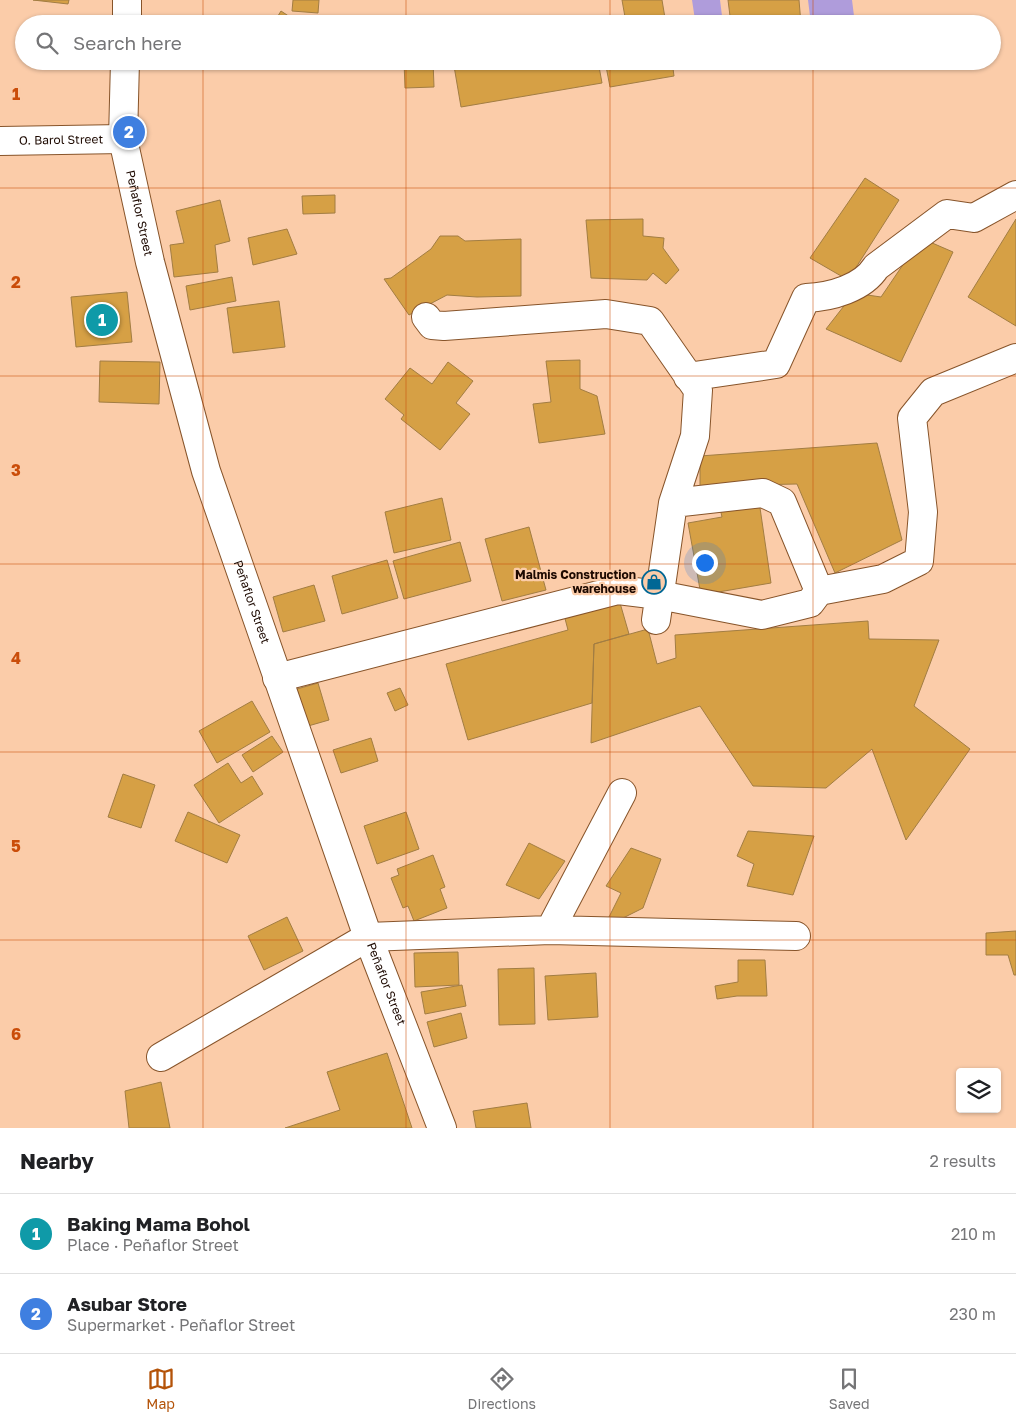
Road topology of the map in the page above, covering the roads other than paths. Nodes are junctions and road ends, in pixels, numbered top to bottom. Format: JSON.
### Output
{"nodes":[{"id":1,"x":127,"y":0,"type":"edge"},
{"id":2,"x":127,"y":15,"type":"edge"},
{"id":3,"x":126,"y":70,"type":"edge"},
{"id":4,"x":123,"y":139,"type":"junction"},
{"id":5,"x":0,"y":141,"type":"edge"},
{"id":6,"x":1016,"y":195,"type":"edge"},
{"id":7,"x":426,"y":317,"type":"dead end"},
{"id":8,"x":1016,"y":358,"type":"edge"},
{"id":9,"x":688,"y":377,"type":"junction"},
{"id":10,"x":672,"y":503,"type":"junction"},
{"id":11,"x":819,"y":591,"type":"junction"},
{"id":12,"x":657,"y":608,"type":"junction"},
{"id":13,"x":277,"y":678,"type":"junction"},
{"id":14,"x":622,"y":793,"type":"dead end"},
{"id":15,"x":550,"y":930,"type":"junction"},
{"id":16,"x":796,"y":936,"type":"dead end"},
{"id":17,"x":368,"y":937,"type":"junction"},
{"id":18,"x":161,"y":1057,"type":"dead end"},
{"id":19,"x":442,"y":1128,"type":"edge"}],
"edges":[{"from":1,"to":2,"type":"main road"},
{"from":3,"to":4,"type":"main road","name":"Peñaflor Street"},
{"from":4,"to":5,"type":"main road","name":"O. Barol Street"},
{"from":4,"to":13,"type":"main road","name":"Peñaflor Street"},
{"from":6,"to":9,"type":"main road"},
{"from":7,"to":9,"type":"main road"},
{"from":8,"to":11,"type":"main road"},
{"from":9,"to":10,"type":"main road"},
{"from":10,"to":11,"type":"main road"},
{"from":10,"to":12,"type":"main road"},
{"from":11,"to":12,"type":"main road"},
{"from":12,"to":13,"type":"main road"},
{"from":13,"to":17,"type":"main road","name":"Peñaflor Street"},
{"from":14,"to":15,"type":"main road"},
{"from":15,"to":16,"type":"main road"},
{"from":15,"to":17,"type":"main road"},
{"from":17,"to":18,"type":"main road"},
{"from":17,"to":19,"type":"main road","name":"Peñaflor Street"}]}
